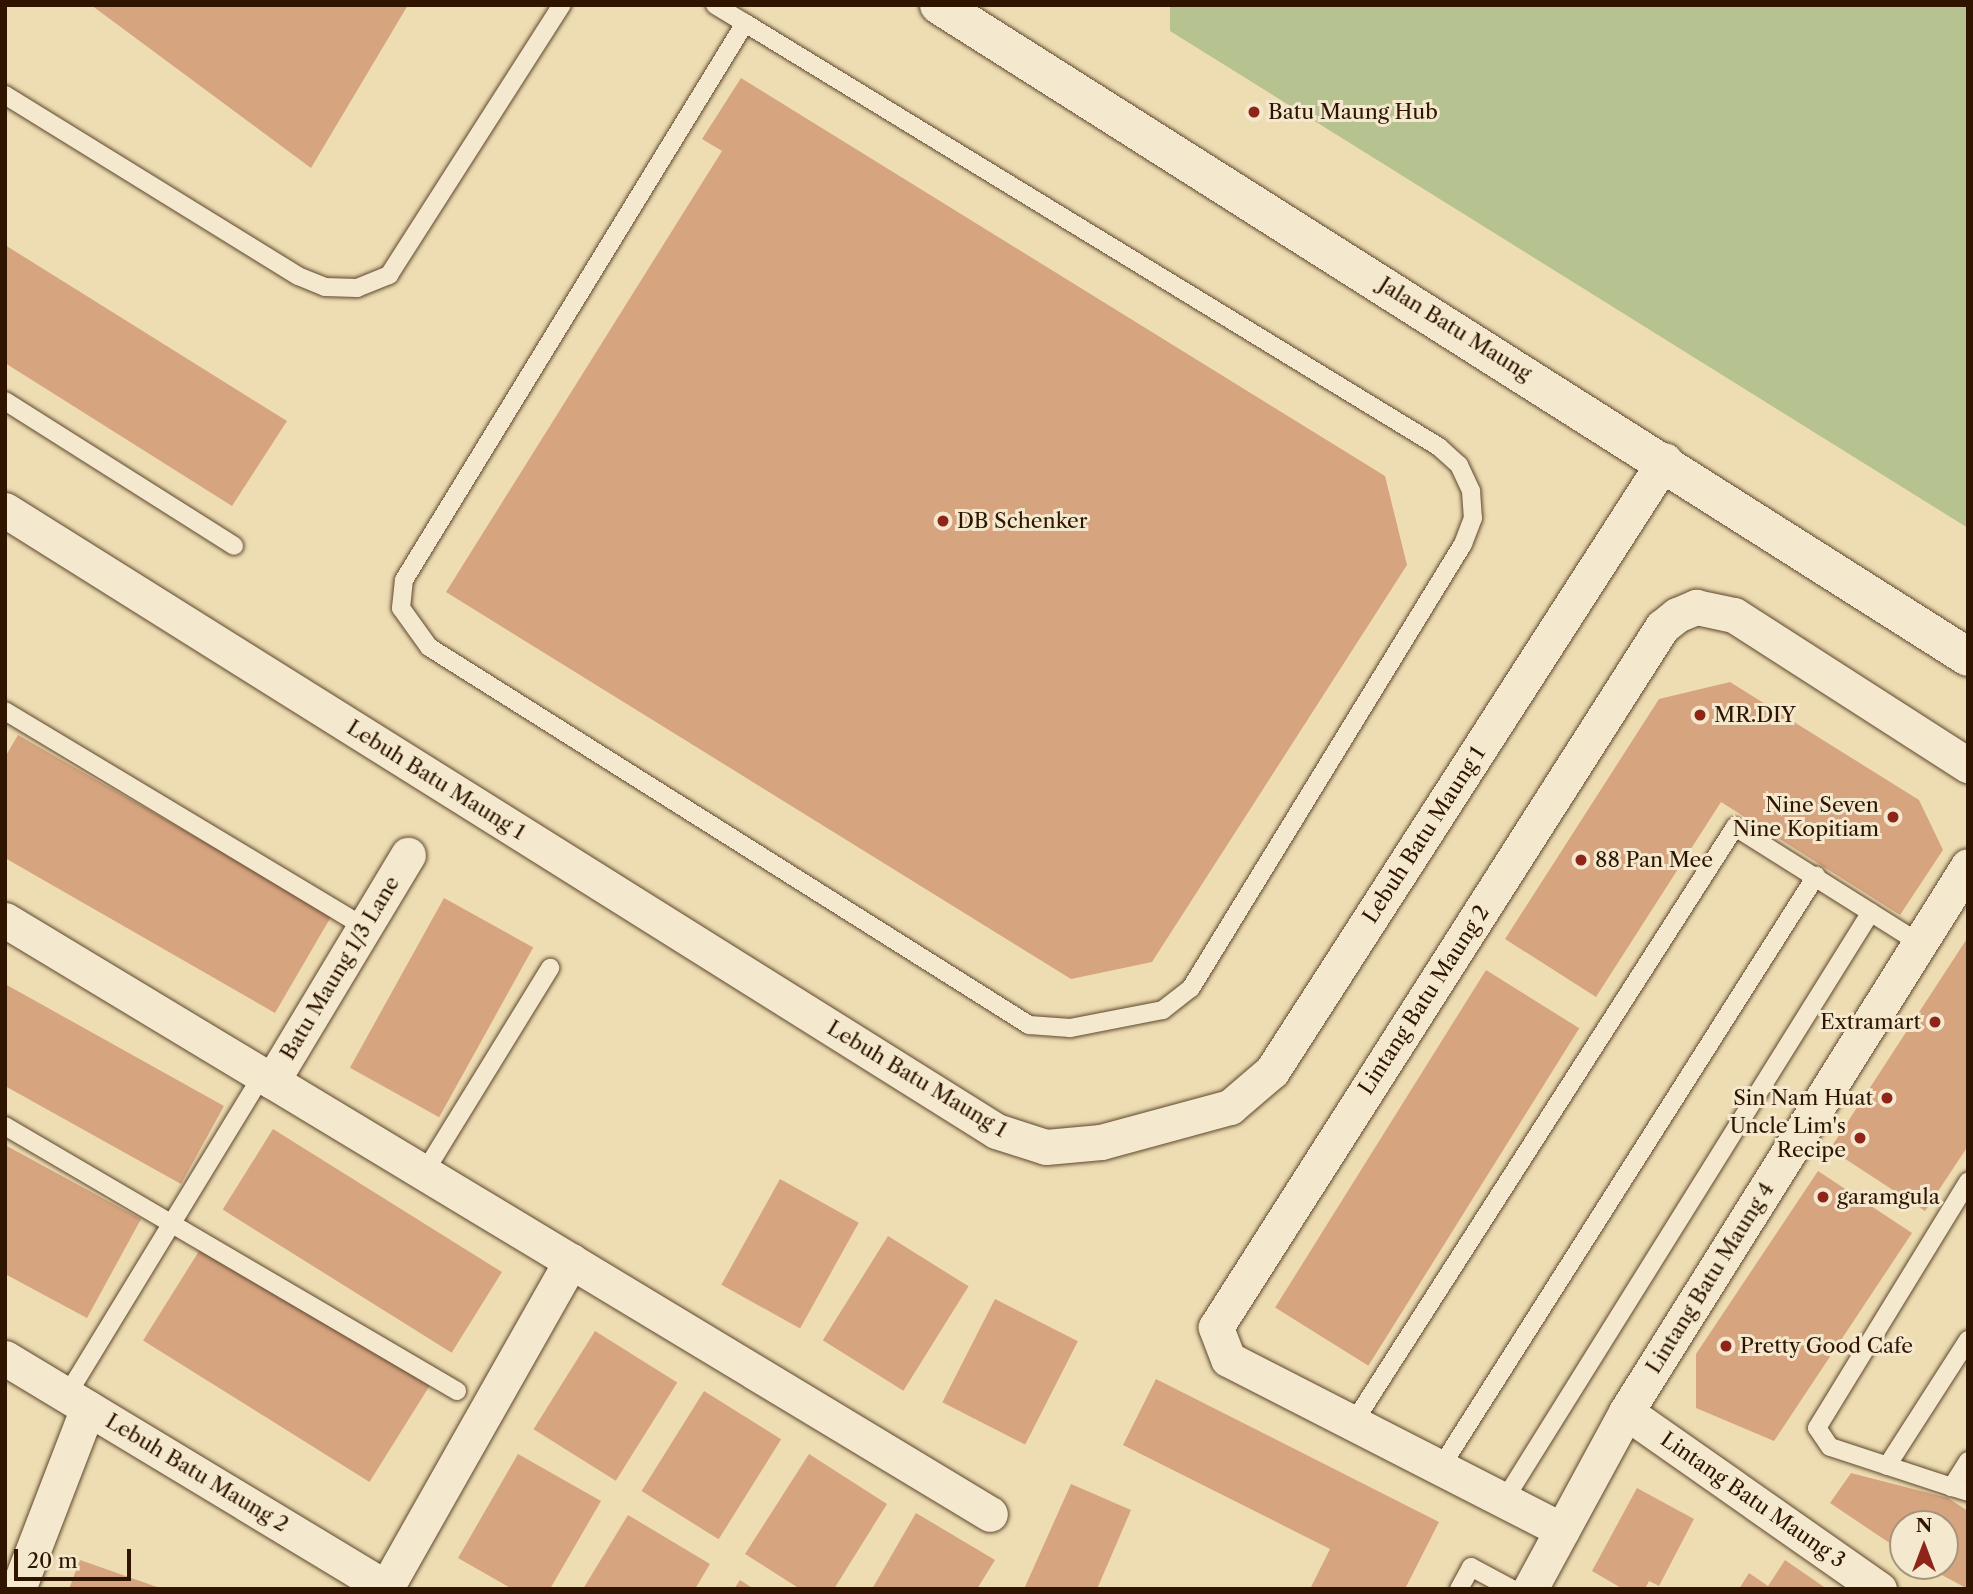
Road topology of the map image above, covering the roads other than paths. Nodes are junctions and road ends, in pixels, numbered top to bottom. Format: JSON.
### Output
{"nodes":[{"id":1,"x":562,"y":5,"type":"edge"},
{"id":2,"x":715,"y":5,"type":"edge"},
{"id":3,"x":939,"y":5,"type":"edge"},
{"id":4,"x":745,"y":23,"type":"junction"},
{"id":5,"x":5,"y":95,"type":"edge"},
{"id":6,"x":5,"y":401,"type":"edge"},
{"id":7,"x":1665,"y":460,"type":"junction"},
{"id":8,"x":5,"y":510,"type":"edge"},
{"id":9,"x":234,"y":546,"type":"dead end"},
{"id":10,"x":1968,"y":657,"type":"edge"},
{"id":11,"x":5,"y":711,"type":"edge"},
{"id":12,"x":1968,"y":765,"type":"edge"},
{"id":13,"x":408,"y":855,"type":"dead end"},
{"id":14,"x":1968,"y":866,"type":"edge"},
{"id":15,"x":1816,"y":876,"type":"junction"},
{"id":16,"x":1871,"y":912,"type":"junction"},
{"id":17,"x":5,"y":920,"type":"edge"},
{"id":18,"x":365,"y":927,"type":"junction"},
{"id":19,"x":1920,"y":943,"type":"junction"},
{"id":20,"x":550,"y":968,"type":"dead end"},
{"id":21,"x":267,"y":1078,"type":"junction"},
{"id":22,"x":5,"y":1126,"type":"edge"},
{"id":23,"x":424,"y":1172,"type":"junction"},
{"id":24,"x":1968,"y":1182,"type":"edge"},
{"id":25,"x":172,"y":1223,"type":"junction"},
{"id":26,"x":571,"y":1261,"type":"junction"},
{"id":27,"x":1968,"y":1340,"type":"edge"},
{"id":28,"x":5,"y":1358,"type":"edge"},
{"id":29,"x":457,"y":1391,"type":"dead end"},
{"id":30,"x":77,"y":1401,"type":"junction"},
{"id":31,"x":1626,"y":1412,"type":"junction"},
{"id":32,"x":1352,"y":1424,"type":"junction"},
{"id":33,"x":1968,"y":1461,"type":"edge"},
{"id":34,"x":1887,"y":1466,"type":"junction"},
{"id":35,"x":1439,"y":1470,"type":"junction"},
{"id":36,"x":1960,"y":1489,"type":"edge"},
{"id":37,"x":1503,"y":1502,"type":"junction"},
{"id":38,"x":990,"y":1514,"type":"dead end"},
{"id":39,"x":1562,"y":1530,"type":"junction"},
{"id":40,"x":1869,"y":1586,"type":"edge"},
{"id":41,"x":387,"y":1588,"type":"edge"},
{"id":42,"x":18,"y":1589,"type":"edge"},
{"id":43,"x":1459,"y":1589,"type":"edge"},
{"id":44,"x":1512,"y":1589,"type":"edge"},
{"id":45,"x":1530,"y":1589,"type":"edge"}],
"edges":[{"from":1,"to":5,"type":"lane"},
{"from":2,"to":4,"type":"lane"},
{"from":3,"to":7,"type":"street","name":"Jalan Batu Maung"},
{"from":4,"to":4,"type":"lane"},
{"from":6,"to":9,"type":"lane"},
{"from":7,"to":8,"type":"street","name":"Lebuh Batu Maung 1"},
{"from":7,"to":10,"type":"street","name":"Jalan Batu Maung"},
{"from":11,"to":18,"type":"lane"},
{"from":12,"to":32,"type":"street","name":"Lintang Batu Maung 2"},
{"from":13,"to":18,"type":"street","name":"Batu Maung 1/3 Lane"},
{"from":14,"to":19,"type":"street","name":"Lintang Batu Maung 4"},
{"from":15,"to":16,"type":"lane"},
{"from":15,"to":32,"type":"lane"},
{"from":15,"to":35,"type":"lane"},
{"from":16,"to":19,"type":"lane"},
{"from":16,"to":37,"type":"lane"},
{"from":17,"to":21,"type":"street"},
{"from":18,"to":21,"type":"street","name":"Batu Maung 1/3 Lane"},
{"from":19,"to":31,"type":"street","name":"Lintang Batu Maung 4"},
{"from":20,"to":23,"type":"lane"},
{"from":21,"to":23,"type":"street"},
{"from":21,"to":25,"type":"lane"},
{"from":22,"to":25,"type":"lane"},
{"from":23,"to":26,"type":"street"},
{"from":24,"to":34,"type":"lane"},
{"from":25,"to":29,"type":"lane"},
{"from":25,"to":30,"type":"lane"},
{"from":26,"to":38,"type":"street"},
{"from":26,"to":41,"type":"street"},
{"from":27,"to":34,"type":"lane"},
{"from":28,"to":30,"type":"street","name":"Lebuh Batu Maung 2"},
{"from":30,"to":41,"type":"street","name":"Lebuh Batu Maung 2"},
{"from":30,"to":42,"type":"street"},
{"from":31,"to":39,"type":"street","name":"Lintang Batu Maung 4"},
{"from":31,"to":40,"type":"street","name":"Lintang Batu Maung 3"},
{"from":32,"to":35,"type":"street","name":"Lintang Batu Maung 2"},
{"from":33,"to":36,"type":"lane"},
{"from":34,"to":36,"type":"lane"},
{"from":35,"to":37,"type":"street","name":"Lintang Batu Maung 2"},
{"from":37,"to":39,"type":"street","name":"Lintang Batu Maung 2"},
{"from":39,"to":45,"type":"street","name":"Lintang Batu Maung 4"},
{"from":43,"to":44,"type":"lane"}]}
